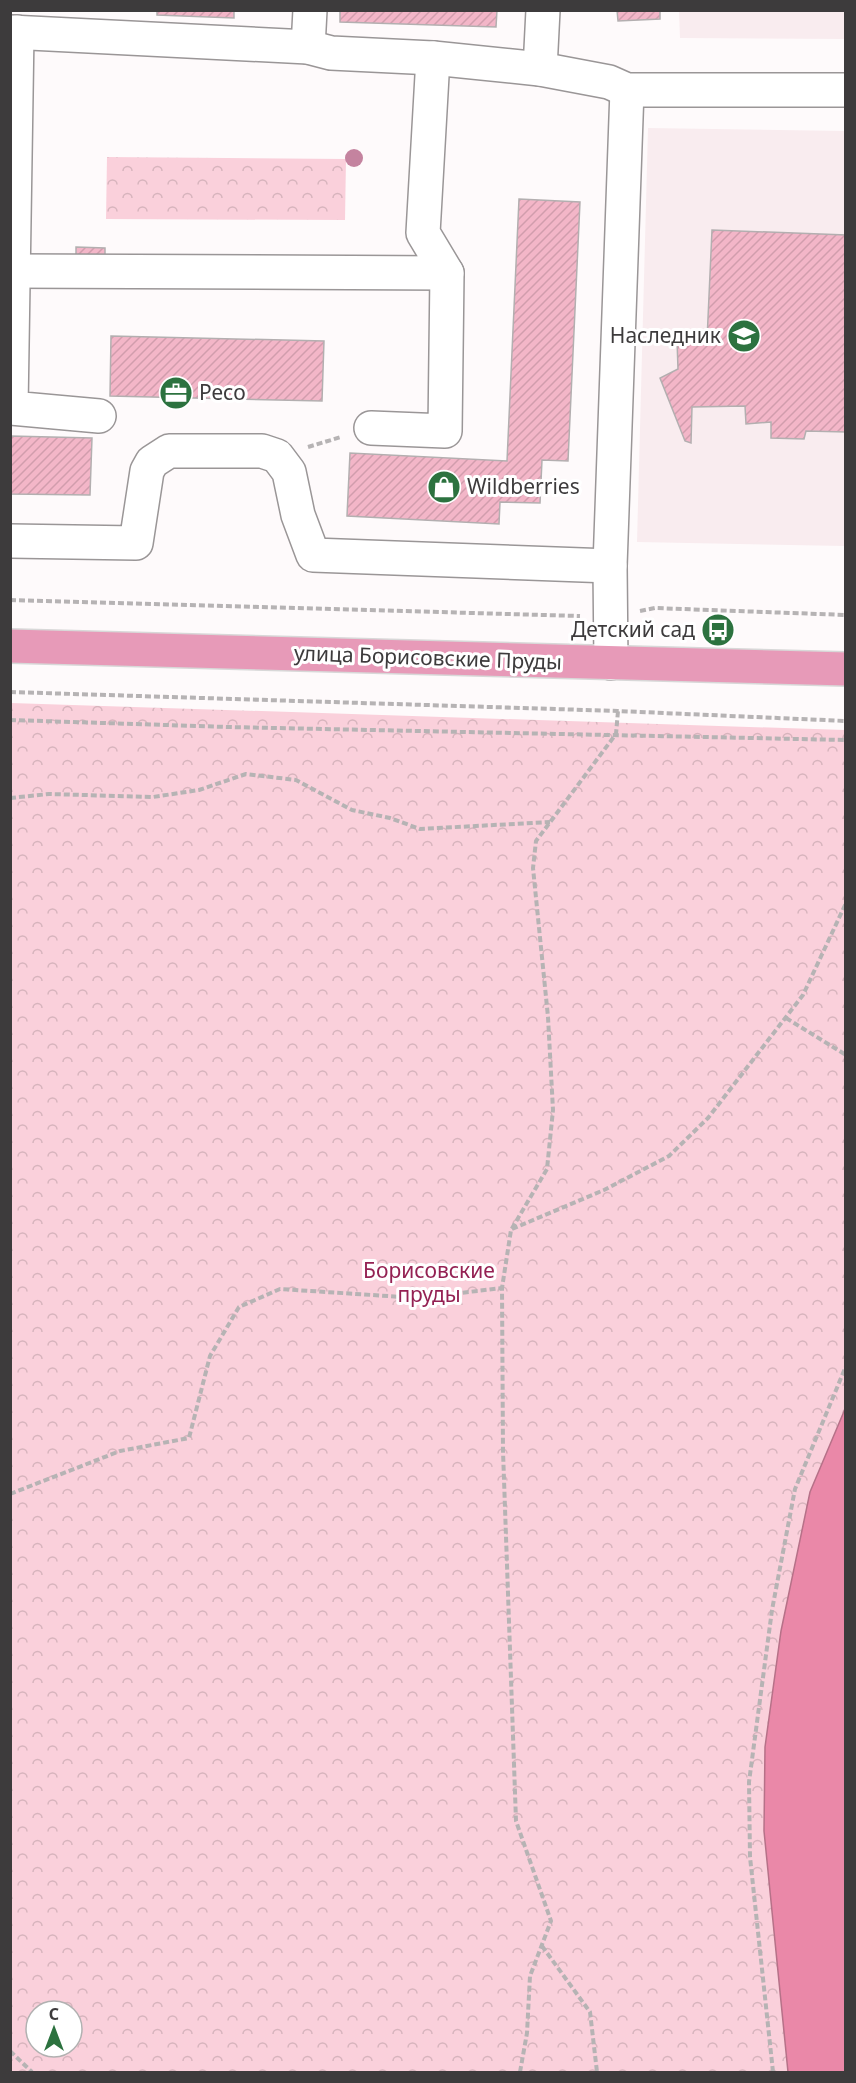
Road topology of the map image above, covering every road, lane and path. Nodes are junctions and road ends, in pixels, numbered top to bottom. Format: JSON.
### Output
{"nodes":[{"id":1,"x":310,"y":10,"type":"edge"},
{"id":2,"x":543,"y":10,"type":"edge"},
{"id":3,"x":101,"y":23,"type":"edge"},
{"id":4,"x":14,"y":32,"type":"edge"},
{"id":5,"x":308,"y":47,"type":"junction"},
{"id":6,"x":433,"y":58,"type":"junction"},
{"id":7,"x":540,"y":69,"type":"junction"},
{"id":8,"x":627,"y":90,"type":"junction"},
{"id":9,"x":846,"y":90,"type":"edge"},
{"id":10,"x":12,"y":271,"type":"junction"},
{"id":11,"x":447,"y":273,"type":"junction"},
{"id":12,"x":99,"y":416,"type":"dead end"},
{"id":13,"x":371,"y":428,"type":"joint"},
{"id":14,"x":277,"y":456,"type":"junction"},
{"id":15,"x":10,"y":541,"type":"edge"},
{"id":16,"x":610,"y":566,"type":"junction"},
{"id":17,"x":10,"y":600,"type":"edge"},
{"id":18,"x":846,"y":615,"type":"edge"},
{"id":19,"x":611,"y":617,"type":"junction"},
{"id":20,"x":10,"y":646,"type":"edge"},
{"id":21,"x":611,"y":663,"type":"junction"},
{"id":22,"x":846,"y":669,"type":"edge"},
{"id":23,"x":10,"y":692,"type":"edge"},
{"id":24,"x":618,"y":711,"type":"junction"},
{"id":25,"x":10,"y":720,"type":"edge"},
{"id":26,"x":846,"y":721,"type":"edge"},
{"id":27,"x":616,"y":734,"type":"junction"},
{"id":28,"x":846,"y":740,"type":"edge"},
{"id":29,"x":10,"y":798,"type":"edge"},
{"id":30,"x":550,"y":822,"type":"junction"},
{"id":31,"x":846,"y":903,"type":"edge"},
{"id":32,"x":786,"y":1018,"type":"junction"},
{"id":33,"x":846,"y":1055,"type":"edge"},
{"id":34,"x":511,"y":1230,"type":"junction"},
{"id":35,"x":502,"y":1288,"type":"junction"},
{"id":36,"x":846,"y":1366,"type":"edge"},
{"id":37,"x":10,"y":1494,"type":"edge"},
{"id":38,"x":542,"y":1945,"type":"junction"},
{"id":39,"x":10,"y":2051,"type":"edge"},
{"id":40,"x":32,"y":2073,"type":"edge"},
{"id":41,"x":520,"y":2073,"type":"edge"},
{"id":42,"x":597,"y":2073,"type":"edge"},
{"id":43,"x":773,"y":2073,"type":"edge"}],
"edges":[{"from":1,"to":5,"type":"lane"},
{"from":2,"to":7,"type":"lane"},
{"from":3,"to":4,"type":"lane"},
{"from":3,"to":5,"type":"lane"},
{"from":4,"to":10,"type":"lane"},
{"from":5,"to":6,"type":"lane"},
{"from":6,"to":7,"type":"lane"},
{"from":6,"to":11,"type":"lane"},
{"from":7,"to":8,"type":"lane"},
{"from":8,"to":9,"type":"lane"},
{"from":8,"to":16,"type":"lane"},
{"from":10,"to":11,"type":"lane"},
{"from":10,"to":12,"type":"lane"},
{"from":11,"to":13,"type":"lane"},
{"from":13,"to":14,"type":"path"},
{"from":14,"to":15,"type":"lane"},
{"from":14,"to":16,"type":"lane"},
{"from":16,"to":19,"type":"lane"},
{"from":17,"to":19,"type":"path"},
{"from":18,"to":19,"type":"path"},
{"from":19,"to":21,"type":"lane"},
{"from":20,"to":21,"type":"main road","name":"улица Борисовские Пруды"},
{"from":21,"to":22,"type":"main road","name":"улица Борисовские Пруды"},
{"from":23,"to":24,"type":"path"},
{"from":24,"to":26,"type":"path"},
{"from":24,"to":27,"type":"path"},
{"from":25,"to":27,"type":"path"},
{"from":27,"to":28,"type":"path"},
{"from":27,"to":30,"type":"path"},
{"from":29,"to":30,"type":"path"},
{"from":30,"to":34,"type":"path"},
{"from":31,"to":32,"type":"path"},
{"from":32,"to":33,"type":"path"},
{"from":32,"to":34,"type":"path"},
{"from":34,"to":35,"type":"path"},
{"from":35,"to":37,"type":"path"},
{"from":35,"to":38,"type":"path"},
{"from":36,"to":43,"type":"path"},
{"from":38,"to":41,"type":"path"},
{"from":38,"to":42,"type":"path"},
{"from":39,"to":40,"type":"path"}]}
